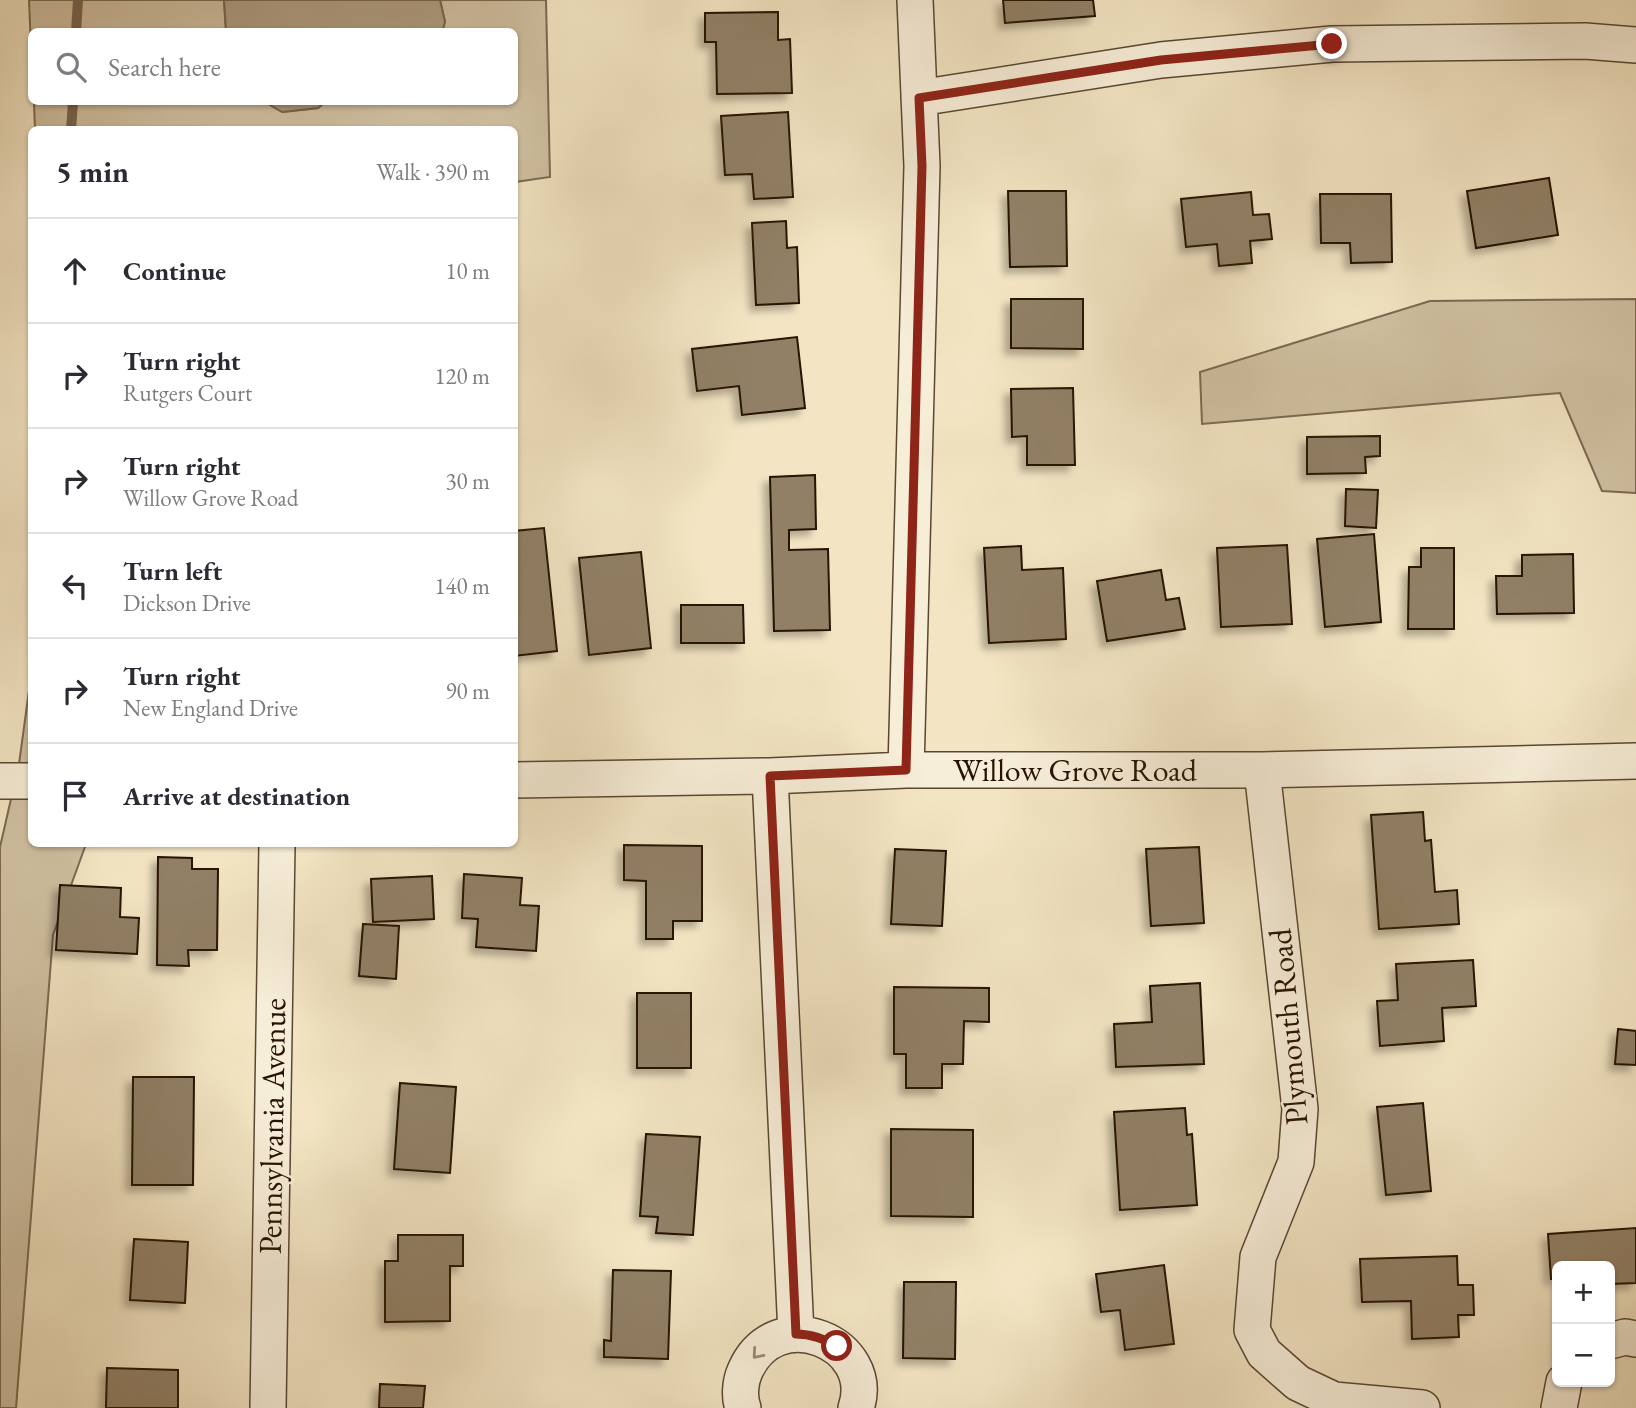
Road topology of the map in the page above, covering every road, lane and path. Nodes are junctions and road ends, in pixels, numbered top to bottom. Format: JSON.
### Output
{"nodes":[{"id":1,"x":915,"y":0,"type":"edge"},
{"id":2,"x":1636,"y":45,"type":"edge"},
{"id":3,"x":919,"y":98,"type":"junction"},
{"id":4,"x":1636,"y":761,"type":"edge"},
{"id":5,"x":906,"y":770,"type":"junction"},
{"id":6,"x":1262,"y":770,"type":"junction"},
{"id":7,"x":770,"y":776,"type":"junction"},
{"id":8,"x":518,"y":780,"type":"edge"},
{"id":9,"x":0,"y":781,"type":"edge"},
{"id":10,"x":28,"y":781,"type":"edge"},
{"id":11,"x":277,"y":847,"type":"edge"},
{"id":12,"x":796,"y":1334,"type":"junction"},
{"id":13,"x":1636,"y":1339,"type":"edge"},
{"id":14,"x":1615,"y":1340,"type":"edge"},
{"id":15,"x":1563,"y":1387,"type":"edge"},
{"id":16,"x":268,"y":1408,"type":"edge"},
{"id":17,"x":743,"y":1408,"type":"edge"},
{"id":18,"x":856,"y":1408,"type":"edge"},
{"id":19,"x":1422,"y":1408,"type":"edge"},
{"id":20,"x":1559,"y":1408,"type":"edge"}],
"edges":[{"from":1,"to":3,"type":"street"},
{"from":2,"to":3,"type":"street"},
{"from":3,"to":5,"type":"street"},
{"from":4,"to":6,"type":"street","name":"Willow Grove Road"},
{"from":5,"to":6,"type":"street","name":"Willow Grove Road"},
{"from":5,"to":7,"type":"street","name":"Willow Grove Road"},
{"from":6,"to":19,"type":"street","name":"Plymouth Road"},
{"from":7,"to":8,"type":"street","name":"Willow Grove Road"},
{"from":7,"to":12,"type":"street"},
{"from":9,"to":10,"type":"street"},
{"from":11,"to":16,"type":"street","name":"Pennsylvania Avenue"},
{"from":12,"to":17,"type":"street","one_way":true},
{"from":12,"to":18,"type":"street"},
{"from":13,"to":14,"type":"street"},
{"from":15,"to":20,"type":"street"}]}
